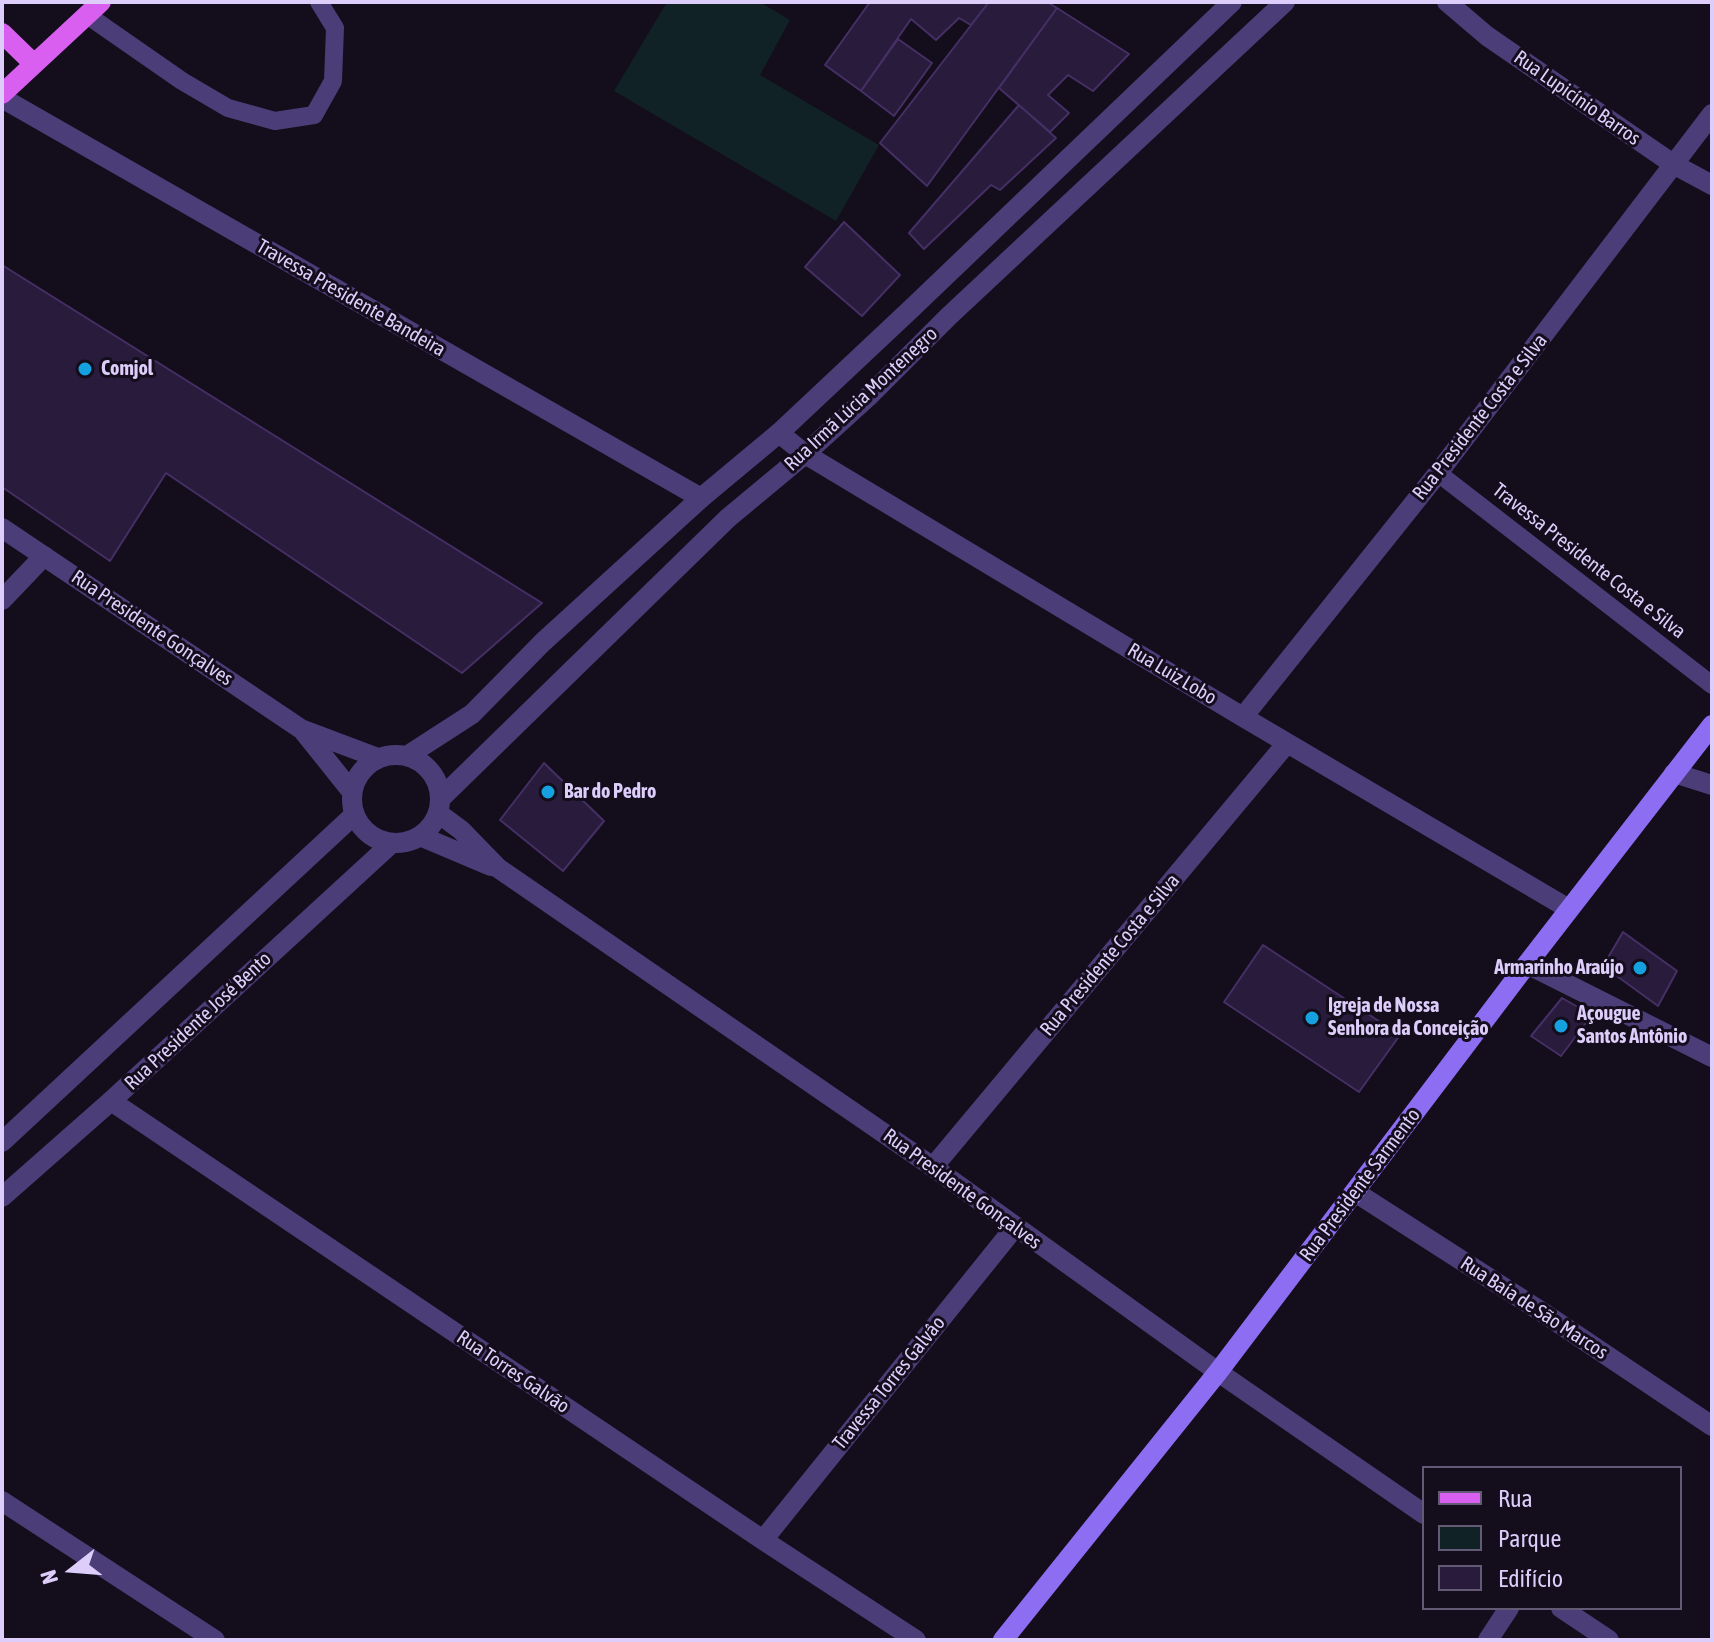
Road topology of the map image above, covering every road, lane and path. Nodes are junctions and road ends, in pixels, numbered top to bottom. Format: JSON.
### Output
{"nodes":[{"id":1,"x":319,"y":2,"type":"edge"},
{"id":2,"x":1232,"y":2,"type":"edge"},
{"id":3,"x":1285,"y":2,"type":"edge"},
{"id":4,"x":1447,"y":2,"type":"edge"},
{"id":5,"x":94,"y":8,"type":"edge"},
{"id":6,"x":2,"y":33,"type":"edge"},
{"id":7,"x":34,"y":64,"type":"junction"},
{"id":8,"x":2,"y":96,"type":"edge"},
{"id":9,"x":1712,"y":114,"type":"edge"},
{"id":10,"x":1673,"y":164,"type":"junction"},
{"id":11,"x":1712,"y":185,"type":"edge"},
{"id":12,"x":779,"y":433,"type":"junction"},
{"id":13,"x":805,"y":454,"type":"junction"},
{"id":14,"x":1438,"y":473,"type":"junction"},
{"id":15,"x":701,"y":498,"type":"junction"},
{"id":16,"x":2,"y":528,"type":"edge"},
{"id":17,"x":44,"y":556,"type":"junction"},
{"id":18,"x":2,"y":600,"type":"edge"},
{"id":19,"x":1712,"y":685,"type":"edge"},
{"id":20,"x":1243,"y":717,"type":"junction"},
{"id":21,"x":1712,"y":725,"type":"edge"},
{"id":22,"x":301,"y":729,"type":"junction"},
{"id":23,"x":1287,"y":743,"type":"junction"},
{"id":24,"x":407,"y":756,"type":"junction"},
{"id":25,"x":378,"y":758,"type":"junction"},
{"id":26,"x":1674,"y":773,"type":"junction"},
{"id":27,"x":1712,"y":785,"type":"edge"},
{"id":28,"x":352,"y":792,"type":"junction"},
{"id":29,"x":439,"y":806,"type":"junction"},
{"id":30,"x":355,"y":814,"type":"junction"},
{"id":31,"x":420,"y":836,"type":"junction"},
{"id":32,"x":392,"y":843,"type":"junction"},
{"id":33,"x":498,"y":868,"type":"junction"},
{"id":34,"x":1569,"y":909,"type":"junction"},
{"id":35,"x":1527,"y":964,"type":"junction"},
{"id":36,"x":1712,"y":1057,"type":"edge"},
{"id":37,"x":111,"y":1101,"type":"junction"},
{"id":38,"x":2,"y":1142,"type":"edge"},
{"id":39,"x":933,"y":1167,"type":"junction"},
{"id":40,"x":1355,"y":1192,"type":"junction"},
{"id":41,"x":2,"y":1197,"type":"edge"},
{"id":42,"x":1015,"y":1227,"type":"junction"},
{"id":43,"x":1218,"y":1372,"type":"junction"},
{"id":44,"x":1712,"y":1426,"type":"edge"},
{"id":45,"x":2,"y":1501,"type":"edge"},
{"id":46,"x":1422,"y":1513,"type":"edge"},
{"id":47,"x":763,"y":1540,"type":"junction"},
{"id":48,"x":1508,"y":1610,"type":"edge"},
{"id":49,"x":1564,"y":1610,"type":"edge"},
{"id":50,"x":215,"y":1640,"type":"edge"},
{"id":51,"x":916,"y":1640,"type":"edge"},
{"id":52,"x":1003,"y":1640,"type":"edge"},
{"id":53,"x":1488,"y":1640,"type":"edge"},
{"id":54,"x":1609,"y":1640,"type":"edge"}],
"edges":[{"from":1,"to":5,"type":"lane"},
{"from":2,"to":12,"type":"street","name":"Rua Irmã Lúcia Montenegro"},
{"from":3,"to":13,"type":"street","name":"Rua Irmã Lúcia Montenegro"},
{"from":4,"to":10,"type":"street","name":"Rua Lupicínio Barros"},
{"from":5,"to":7,"type":"main road"},
{"from":6,"to":7,"type":"main road"},
{"from":7,"to":8,"type":"main road"},
{"from":8,"to":15,"type":"street","name":"Travessa Presidente Bandeira"},
{"from":9,"to":10,"type":"street","name":"Rua Presidente Costa e Silva"},
{"from":10,"to":11,"type":"street","name":"Rua Lupicínio Barros"},
{"from":10,"to":14,"type":"street","name":"Rua Presidente Costa e Silva"},
{"from":12,"to":13,"type":"street","name":"Rua Luiz Lobo"},
{"from":12,"to":15,"type":"street","name":"Rua Irmã Lúcia Montenegro"},
{"from":13,"to":20,"type":"street","name":"Rua Luiz Lobo"},
{"from":13,"to":29,"type":"street","name":"Rua Irmã Lúcia Montenegro"},
{"from":14,"to":19,"type":"lane","name":"Travessa Presidente Costa e Silva"},
{"from":14,"to":20,"type":"street","name":"Rua Presidente Costa e Silva"},
{"from":15,"to":24,"type":"street","name":"Rua Irmã Lúcia Montenegro"},
{"from":16,"to":17,"type":"street","name":"Rua Presidente Gonçalves"},
{"from":17,"to":18,"type":"street"},
{"from":17,"to":22,"type":"street","name":"Rua Presidente Gonçalves"},
{"from":20,"to":23,"type":"street","name":"Rua Luiz Lobo"},
{"from":21,"to":26,"type":"main road","name":"Rua Presidente Sarmento"},
{"from":22,"to":25,"type":"street","name":"Rua Presidente Gonçalves"},
{"from":22,"to":28,"type":"street","name":"Rua Presidente Gonçalves"},
{"from":23,"to":34,"type":"street","name":"Rua Luiz Lobo"},
{"from":23,"to":39,"type":"street","name":"Rua Presidente Costa e Silva"},
{"from":24,"to":25,"type":"street"},
{"from":24,"to":29,"type":"street"},
{"from":25,"to":28,"type":"street"},
{"from":26,"to":27,"type":"street"},
{"from":26,"to":34,"type":"main road","name":"Rua Presidente Sarmento"},
{"from":28,"to":30,"type":"street"},
{"from":29,"to":31,"type":"street"},
{"from":29,"to":33,"type":"street","name":"Rua Presidente Gonçalves"},
{"from":30,"to":32,"type":"street"},
{"from":30,"to":38,"type":"street"},
{"from":31,"to":32,"type":"street"},
{"from":31,"to":33,"type":"street","name":"Rua Presidente Gonçalves"},
{"from":32,"to":37,"type":"street","name":"Rua Presidente José Bento"},
{"from":33,"to":39,"type":"street","name":"Rua Presidente Gonçalves"},
{"from":34,"to":35,"type":"main road","name":"Rua Presidente Sarmento"},
{"from":35,"to":36,"type":"street"},
{"from":35,"to":40,"type":"main road","name":"Rua Presidente Sarmento"},
{"from":37,"to":41,"type":"street","name":"Rua Presidente José Bento"},
{"from":37,"to":47,"type":"street","name":"Rua Torres Galvão"},
{"from":39,"to":42,"type":"street","name":"Rua Presidente Gonçalves"},
{"from":40,"to":43,"type":"main road","name":"Rua Presidente Sarmento"},
{"from":40,"to":44,"type":"street","name":"Rua Baía de São Marcos"},
{"from":42,"to":43,"type":"street","name":"Rua Presidente Gonçalves"},
{"from":42,"to":47,"type":"street","name":"Travessa Torres Galvâo"},
{"from":43,"to":46,"type":"street","name":"Rua Presidente Gonçalves"},
{"from":43,"to":52,"type":"main road","name":"Rua Presidente Sarmento"},
{"from":45,"to":50,"type":"street"},
{"from":47,"to":51,"type":"street","name":"Rua Torres Galvão"},
{"from":48,"to":53,"type":"street"},
{"from":49,"to":54,"type":"street"}]}
